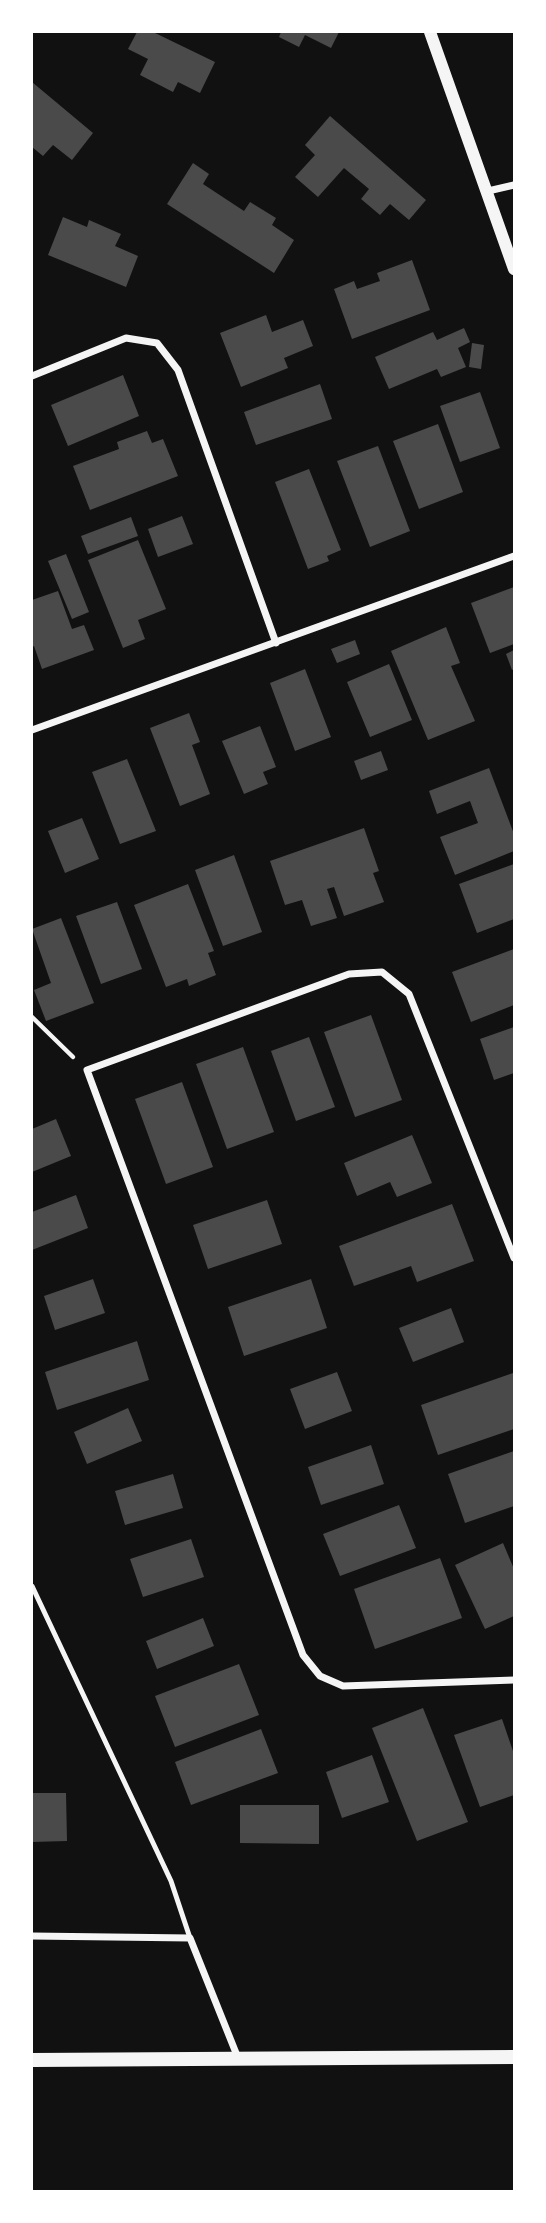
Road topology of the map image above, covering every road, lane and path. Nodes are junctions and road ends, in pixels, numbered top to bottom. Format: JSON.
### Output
{"nodes":[{"id":1,"x":430,"y":32,"type":"edge"},
{"id":2,"x":514,"y":185,"type":"edge"},
{"id":3,"x":488,"y":191,"type":"junction"},
{"id":4,"x":514,"y":270,"type":"edge"},
{"id":5,"x":32,"y":376,"type":"edge"},
{"id":6,"x":514,"y":556,"type":"edge"},
{"id":7,"x":276,"y":643,"type":"junction"},
{"id":8,"x":32,"y":730,"type":"edge"},
{"id":9,"x":32,"y":1017,"type":"edge"},
{"id":10,"x":87,"y":1070,"type":"junction"},
{"id":11,"x":514,"y":1258,"type":"edge"},
{"id":12,"x":32,"y":1586,"type":"edge"},
{"id":13,"x":514,"y":1680,"type":"edge"},
{"id":14,"x":32,"y":1936,"type":"edge"},
{"id":15,"x":190,"y":1937,"type":"junction"},
{"id":16,"x":514,"y":2057,"type":"edge"},
{"id":17,"x":238,"y":2059,"type":"junction"},
{"id":18,"x":32,"y":2060,"type":"edge"}],
"edges":[{"from":1,"to":3,"type":"street"},
{"from":2,"to":3,"type":"street"},
{"from":3,"to":4,"type":"street"},
{"from":5,"to":7,"type":"street"},
{"from":6,"to":7,"type":"street"},
{"from":7,"to":8,"type":"street"},
{"from":9,"to":10,"type":"path"},
{"from":10,"to":11,"type":"street"},
{"from":10,"to":13,"type":"street"},
{"from":12,"to":15,"type":"lane"},
{"from":14,"to":15,"type":"street"},
{"from":15,"to":17,"type":"street"},
{"from":16,"to":17,"type":"main road"},
{"from":17,"to":18,"type":"main road"}]}
